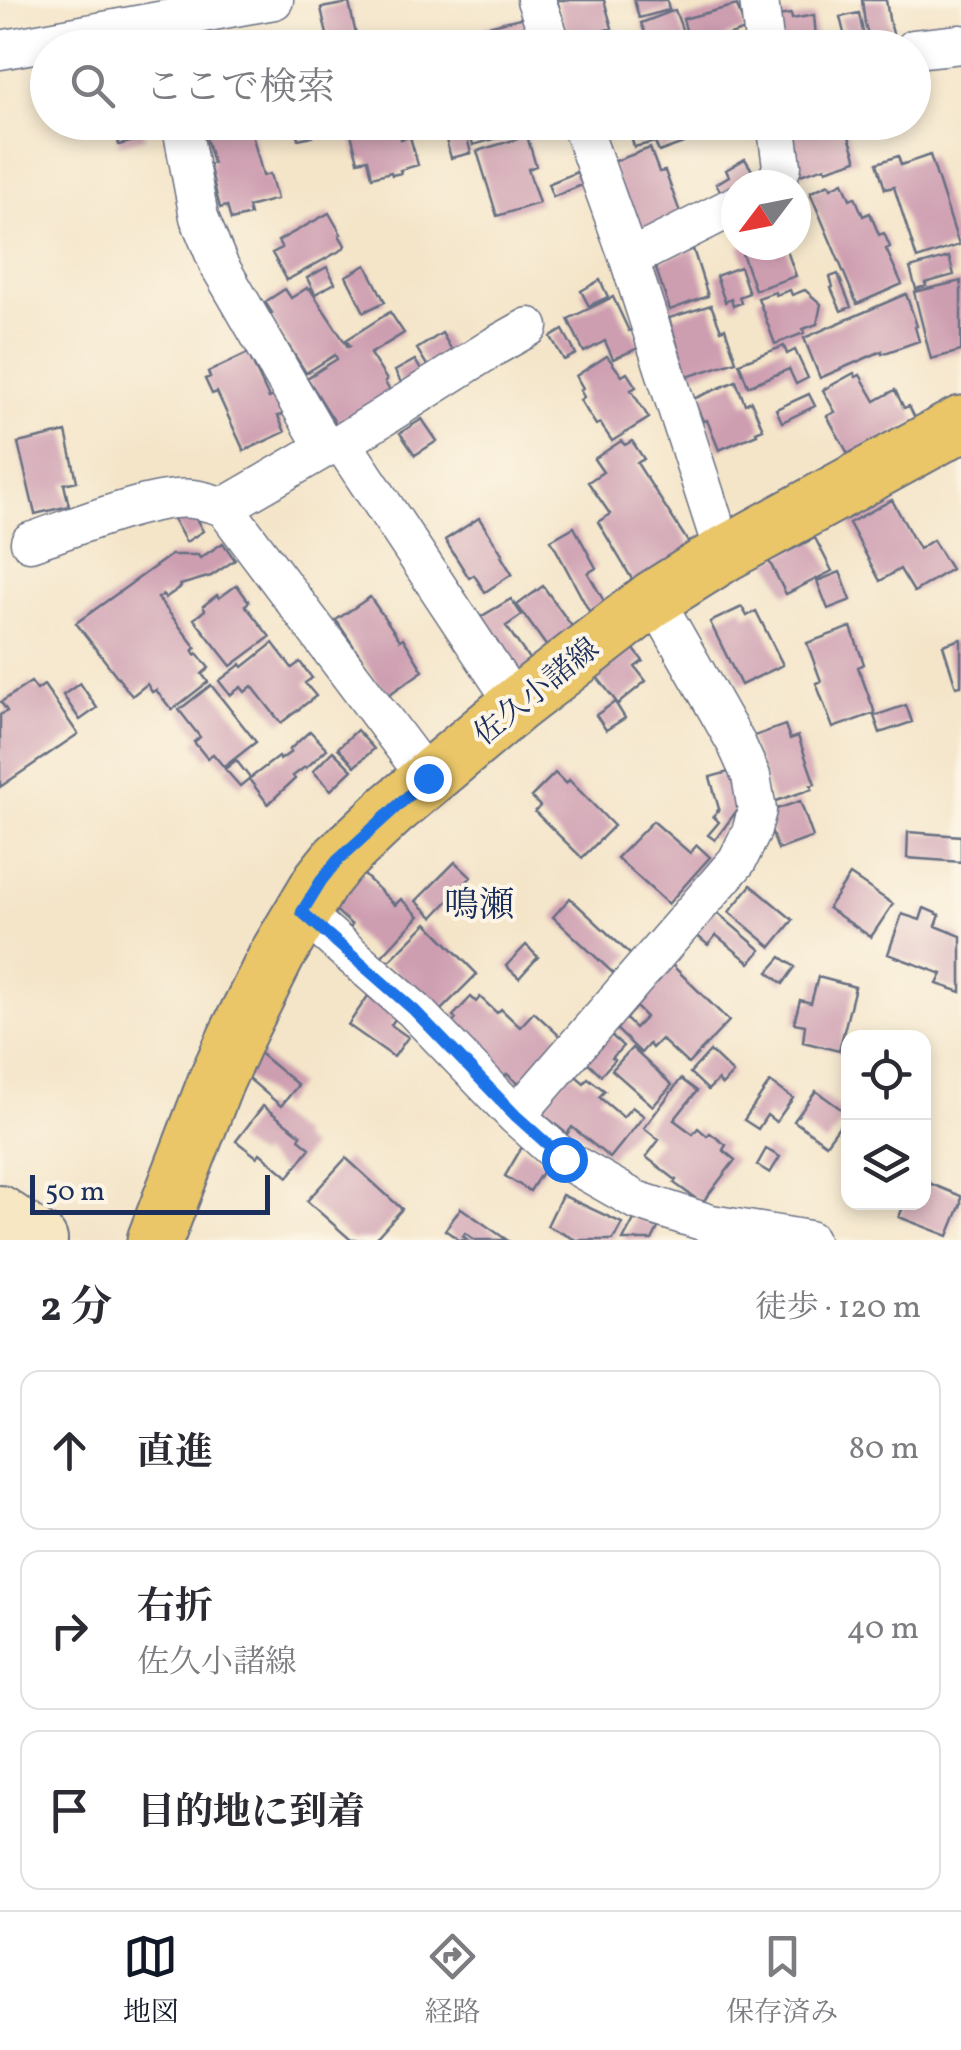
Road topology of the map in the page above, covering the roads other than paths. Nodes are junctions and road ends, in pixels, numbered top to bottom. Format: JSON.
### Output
{"nodes":[{"id":1,"x":274,"y":0,"type":"edge"},
{"id":2,"x":536,"y":0,"type":"edge"},
{"id":3,"x":758,"y":0,"type":"edge"},
{"id":4,"x":176,"y":30,"type":"edge"},
{"id":5,"x":547,"y":30,"type":"edge"},
{"id":6,"x":762,"y":30,"type":"edge"},
{"id":7,"x":961,"y":44,"type":"edge"},
{"id":8,"x":30,"y":47,"type":"edge"},
{"id":9,"x":931,"y":47,"type":"edge"},
{"id":10,"x":0,"y":50,"type":"edge"},
{"id":11,"x":184,"y":140,"type":"edge"},
{"id":12,"x":586,"y":140,"type":"edge"},
{"id":13,"x":778,"y":140,"type":"edge"},
{"id":14,"x":781,"y":170,"type":"edge"},
{"id":15,"x":721,"y":213,"type":"edge"},
{"id":16,"x":629,"y":260,"type":"junction"},
{"id":17,"x":529,"y":327,"type":"dead end"},
{"id":18,"x":961,"y":424,"type":"edge"},
{"id":19,"x":334,"y":446,"type":"junction"},
{"id":20,"x":224,"y":507,"type":"junction"},
{"id":21,"x":30,"y":542,"type":"dead end"},
{"id":22,"x":724,"y":554,"type":"junction"},
{"id":23,"x":654,"y":598,"type":"junction"},
{"id":24,"x":516,"y":705,"type":"junction"},
{"id":25,"x":428,"y":778,"type":"junction"},
{"id":26,"x":302,"y":912,"type":"junction"},
{"id":27,"x":516,"y":1116,"type":"junction"},
{"id":28,"x":0,"y":1212,"type":"edge"},
{"id":29,"x":41,"y":1240,"type":"edge"},
{"id":30,"x":155,"y":1240,"type":"edge"},
{"id":31,"x":809,"y":1240,"type":"edge"}],
"edges":[{"from":1,"to":4,"type":"street"},
{"from":2,"to":5,"type":"street"},
{"from":3,"to":6,"type":"street"},
{"from":7,"to":9,"type":"street"},
{"from":8,"to":10,"type":"street"},
{"from":11,"to":19,"type":"street"},
{"from":12,"to":16,"type":"street"},
{"from":13,"to":14,"type":"street"},
{"from":15,"to":16,"type":"street"},
{"from":16,"to":22,"type":"street"},
{"from":17,"to":19,"type":"street"},
{"from":18,"to":22,"type":"main road","name":"佐久小諸線"},
{"from":19,"to":20,"type":"street"},
{"from":19,"to":24,"type":"street"},
{"from":20,"to":21,"type":"street"},
{"from":20,"to":25,"type":"street"},
{"from":22,"to":23,"type":"main road","name":"佐久小諸線"},
{"from":23,"to":24,"type":"main road","name":"佐久小諸線"},
{"from":23,"to":27,"type":"street"},
{"from":24,"to":25,"type":"main road","name":"佐久小諸線"},
{"from":25,"to":26,"type":"main road","name":"佐久小諸線"},
{"from":26,"to":27,"type":"street"},
{"from":26,"to":30,"type":"main road","name":"佐久小諸線"},
{"from":27,"to":31,"type":"street"},
{"from":28,"to":29,"type":"main road"}]}
